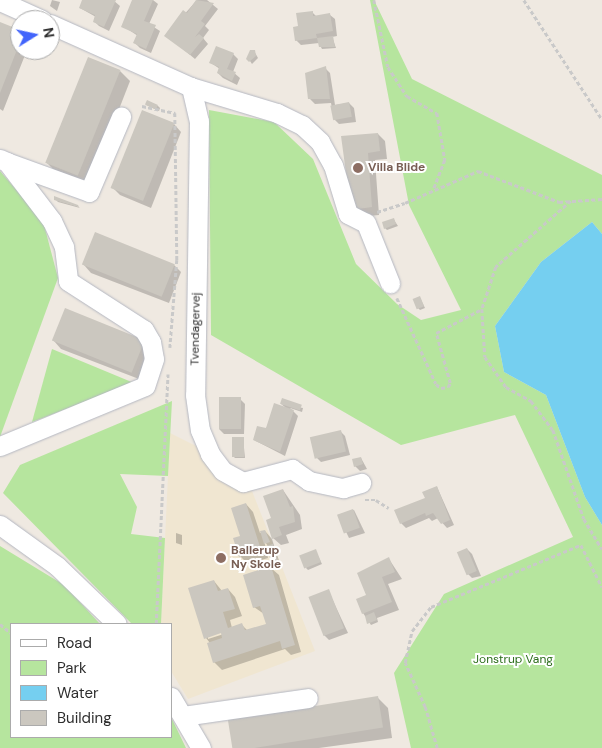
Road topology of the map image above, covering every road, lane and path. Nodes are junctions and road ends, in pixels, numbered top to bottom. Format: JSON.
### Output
{"nodes":[{"id":1,"x":374,"y":0,"type":"edge"},
{"id":2,"x":524,"y":0,"type":"edge"},
{"id":3,"x":0,"y":1,"type":"edge"},
{"id":4,"x":20,"y":10,"type":"edge"},
{"id":5,"x":60,"y":28,"type":"edge"},
{"id":6,"x":190,"y":87,"type":"junction"},
{"id":7,"x":121,"y":117,"type":"dead end"},
{"id":8,"x":602,"y":119,"type":"edge"},
{"id":9,"x":4,"y":161,"type":"edge"},
{"id":10,"x":434,"y":189,"type":"junction"},
{"id":11,"x":602,"y":199,"type":"edge"},
{"id":12,"x":571,"y":202,"type":"junction"},
{"id":13,"x":366,"y":223,"type":"junction"},
{"id":14,"x":390,"y":283,"type":"joint"},
{"id":15,"x":482,"y":309,"type":"junction"},
{"id":16,"x":0,"y":446,"type":"edge"},
{"id":17,"x":361,"y":484,"type":"dead end"},
{"id":18,"x":0,"y":525,"type":"edge"},
{"id":19,"x":602,"y":549,"type":"edge"},
{"id":20,"x":602,"y":587,"type":"edge"},
{"id":21,"x":117,"y":623,"type":"edge"},
{"id":22,"x":0,"y":624,"type":"edge"},
{"id":23,"x":10,"y":632,"type":"edge"},
{"id":24,"x":308,"y":698,"type":"dead end"},
{"id":25,"x":172,"y":699,"type":"edge"},
{"id":26,"x":183,"y":716,"type":"junction"},
{"id":27,"x":201,"y":748,"type":"edge"},
{"id":28,"x":436,"y":748,"type":"edge"}],
"edges":[{"from":1,"to":10,"type":"path"},
{"from":2,"to":8,"type":"path"},
{"from":3,"to":4,"type":"street"},
{"from":5,"to":6,"type":"street"},
{"from":6,"to":13,"type":"street"},
{"from":6,"to":17,"type":"street","name":"Tvendagervej"},
{"from":7,"to":9,"type":"street"},
{"from":9,"to":16,"type":"street"},
{"from":10,"to":12,"type":"path"},
{"from":10,"to":13,"type":"path"},
{"from":11,"to":12,"type":"path"},
{"from":12,"to":15,"type":"path"},
{"from":13,"to":14,"type":"street"},
{"from":14,"to":15,"type":"path"},
{"from":15,"to":19,"type":"path"},
{"from":18,"to":21,"type":"street"},
{"from":20,"to":28,"type":"path"},
{"from":22,"to":23,"type":"path"},
{"from":24,"to":26,"type":"street"},
{"from":25,"to":26,"type":"street"},
{"from":26,"to":27,"type":"street"}]}
